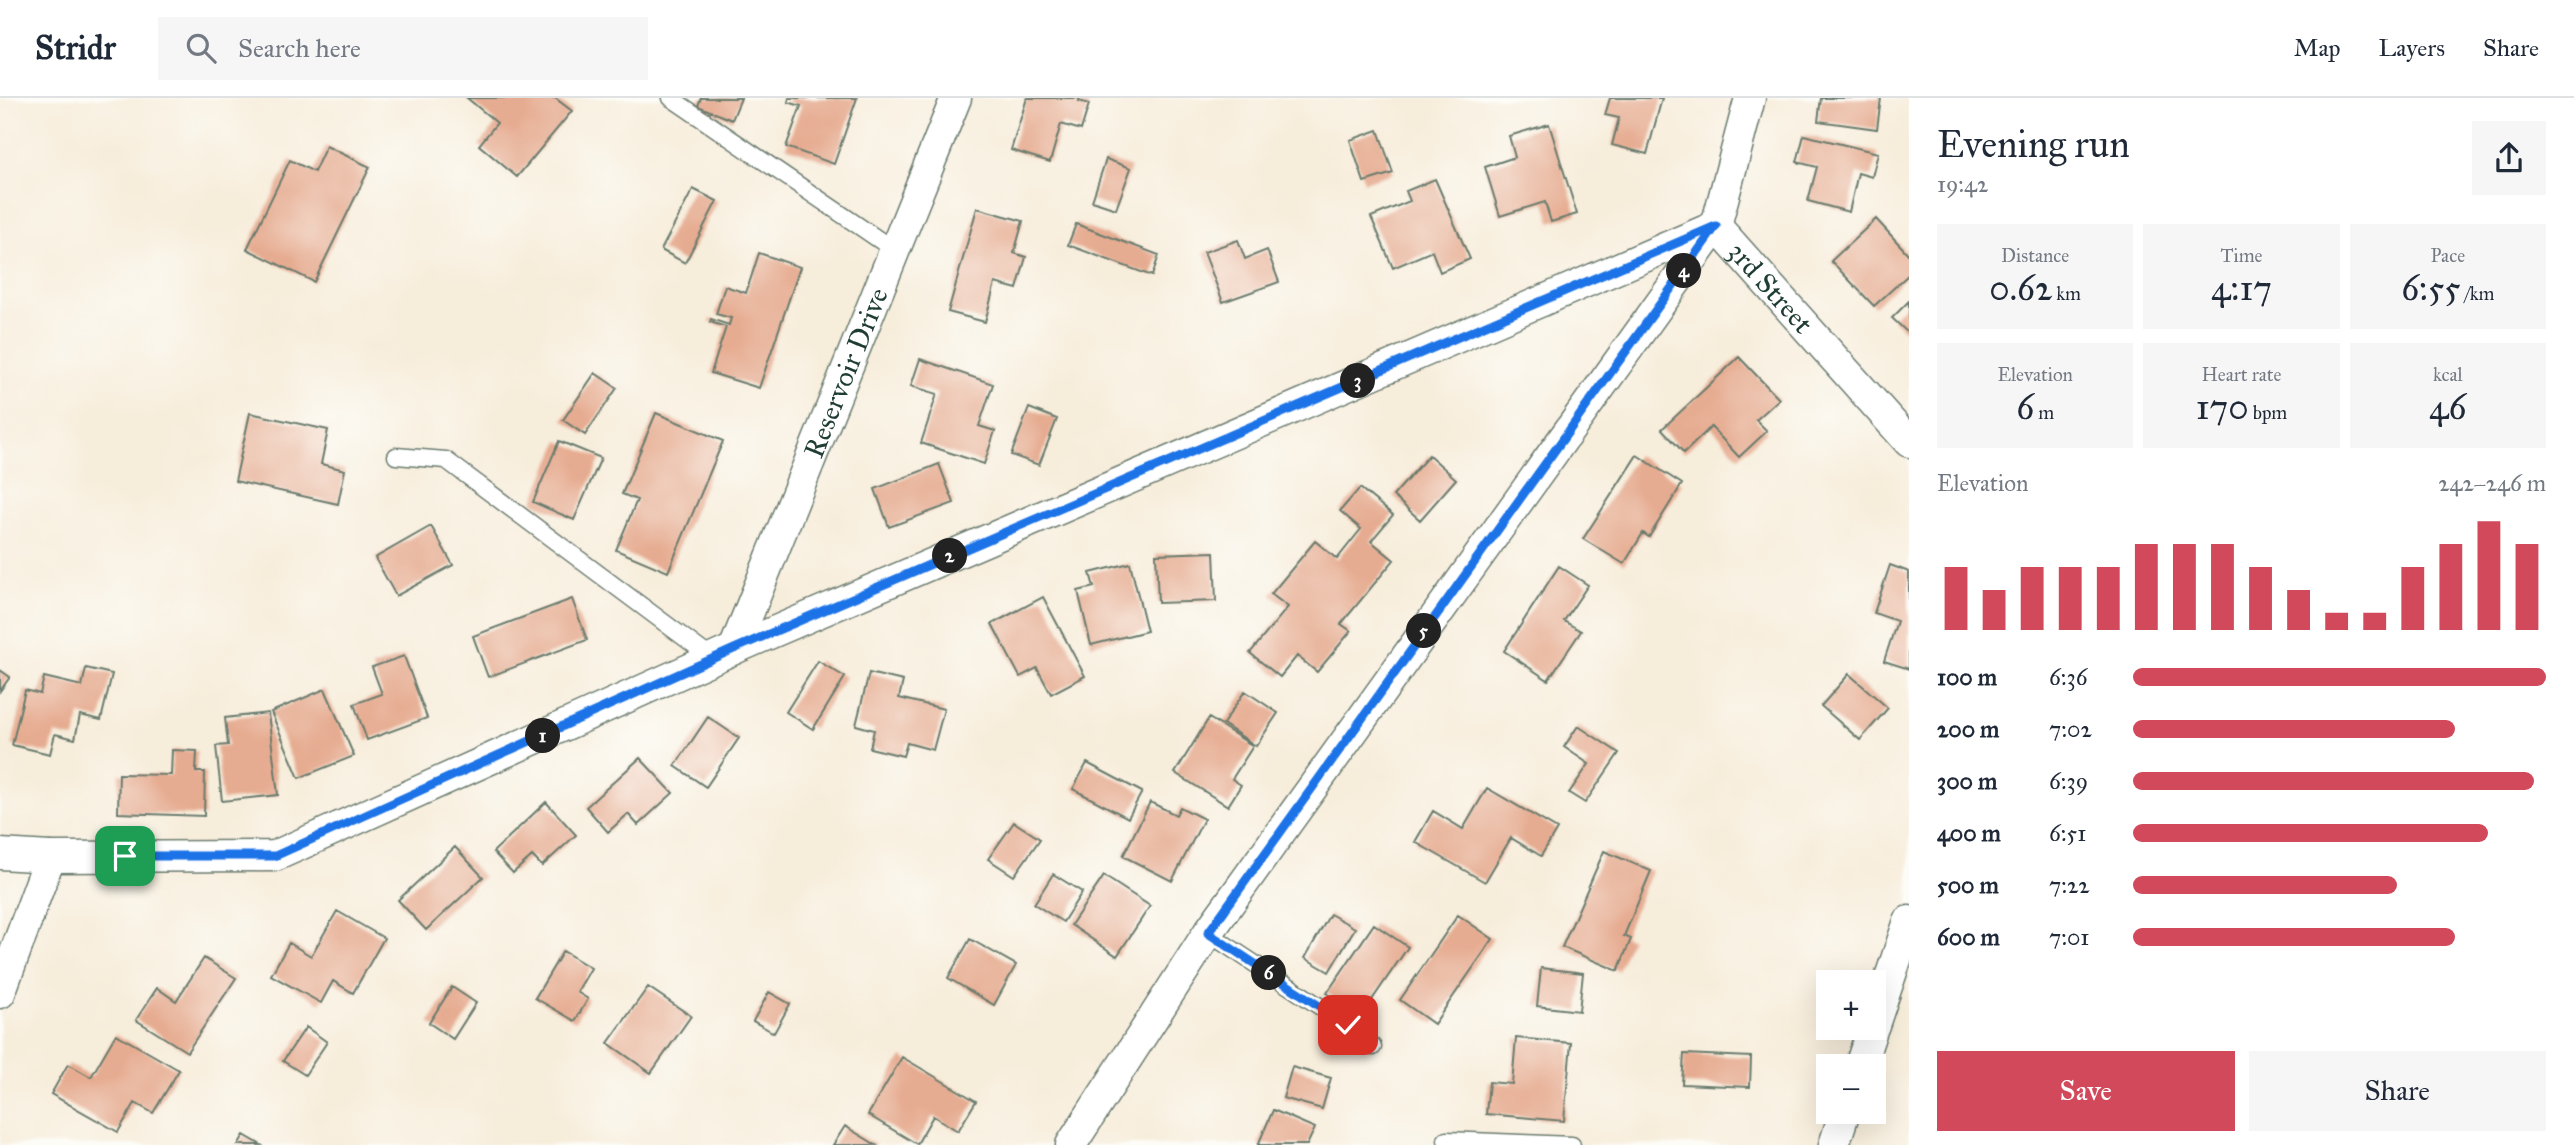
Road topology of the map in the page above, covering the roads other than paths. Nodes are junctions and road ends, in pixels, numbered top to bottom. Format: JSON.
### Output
{"nodes":[{"id":1,"x":671,"y":98,"type":"edge"},
{"id":2,"x":956,"y":98,"type":"edge"},
{"id":3,"x":1750,"y":98,"type":"edge"},
{"id":4,"x":1716,"y":226,"type":"junction"},
{"id":5,"x":894,"y":250,"type":"junction"},
{"id":6,"x":1909,"y":442,"type":"edge"},
{"id":7,"x":396,"y":456,"type":"dead end"},
{"id":8,"x":724,"y":654,"type":"junction"},
{"id":9,"x":0,"y":854,"type":"edge"},
{"id":10,"x":50,"y":857,"type":"junction"},
{"id":11,"x":1909,"y":921,"type":"edge"},
{"id":12,"x":1208,"y":933,"type":"junction"},
{"id":13,"x":1886,"y":990,"type":"edge"},
{"id":14,"x":0,"y":993,"type":"edge"},
{"id":15,"x":1373,"y":1047,"type":"dead end"},
{"id":16,"x":1841,"y":1124,"type":"edge"},
{"id":17,"x":1446,"y":1140,"type":"dead end"},
{"id":18,"x":1071,"y":1145,"type":"edge"},
{"id":19,"x":1572,"y":1145,"type":"edge"},
{"id":20,"x":1834,"y":1145,"type":"edge"}],
"edges":[{"from":1,"to":5,"type":"lane"},
{"from":2,"to":5,"type":"street","name":"Reservoir Drive"},
{"from":3,"to":4,"type":"street"},
{"from":4,"to":6,"type":"street","name":"3rd Street"},
{"from":4,"to":8,"type":"street","name":"3rd Street"},
{"from":4,"to":12,"type":"street"},
{"from":5,"to":8,"type":"street","name":"Reservoir Drive"},
{"from":7,"to":8,"type":"lane"},
{"from":8,"to":10,"type":"street","name":"3rd Street"},
{"from":9,"to":10,"type":"street","name":"3rd Street"},
{"from":10,"to":14,"type":"street"},
{"from":11,"to":13,"type":"street"},
{"from":12,"to":15,"type":"lane"},
{"from":12,"to":18,"type":"street"},
{"from":16,"to":20,"type":"street"},
{"from":17,"to":19,"type":"lane"}]}
